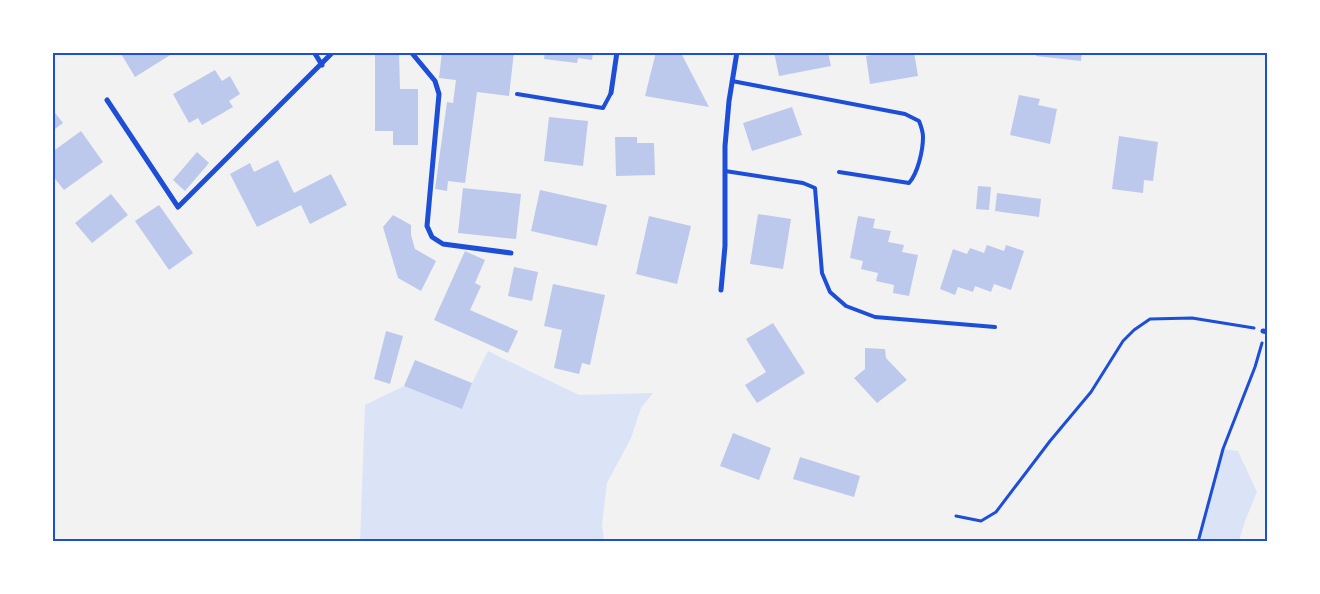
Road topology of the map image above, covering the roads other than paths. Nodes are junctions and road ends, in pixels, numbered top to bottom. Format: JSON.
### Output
{"nodes":[{"id":1,"x":314,"y":52,"type":"edge"},
{"id":2,"x":333,"y":52,"type":"edge"},
{"id":3,"x":411,"y":52,"type":"edge"},
{"id":4,"x":617,"y":52,"type":"edge"},
{"id":5,"x":737,"y":52,"type":"edge"},
{"id":6,"x":322,"y":65,"type":"junction"},
{"id":7,"x":732,"y":81,"type":"junction"},
{"id":8,"x":611,"y":93,"type":"joint"},
{"id":9,"x":517,"y":94,"type":"dead end"},
{"id":10,"x":106,"y":100,"type":"dead end"},
{"id":11,"x":725,"y":171,"type":"junction"},
{"id":12,"x":839,"y":172,"type":"dead end"},
{"id":13,"x":511,"y":253,"type":"dead end"},
{"id":14,"x":721,"y":290,"type":"dead end"},
{"id":15,"x":995,"y":327,"type":"dead end"}],
"edges":[{"from":1,"to":6,"type":"street"},
{"from":2,"to":6,"type":"street"},
{"from":3,"to":13,"type":"street"},
{"from":4,"to":8,"type":"street"},
{"from":5,"to":7,"type":"street"},
{"from":6,"to":10,"type":"street"},
{"from":7,"to":11,"type":"street"},
{"from":7,"to":12,"type":"lane"},
{"from":8,"to":9,"type":"lane"},
{"from":11,"to":14,"type":"street"},
{"from":11,"to":15,"type":"lane"}]}
